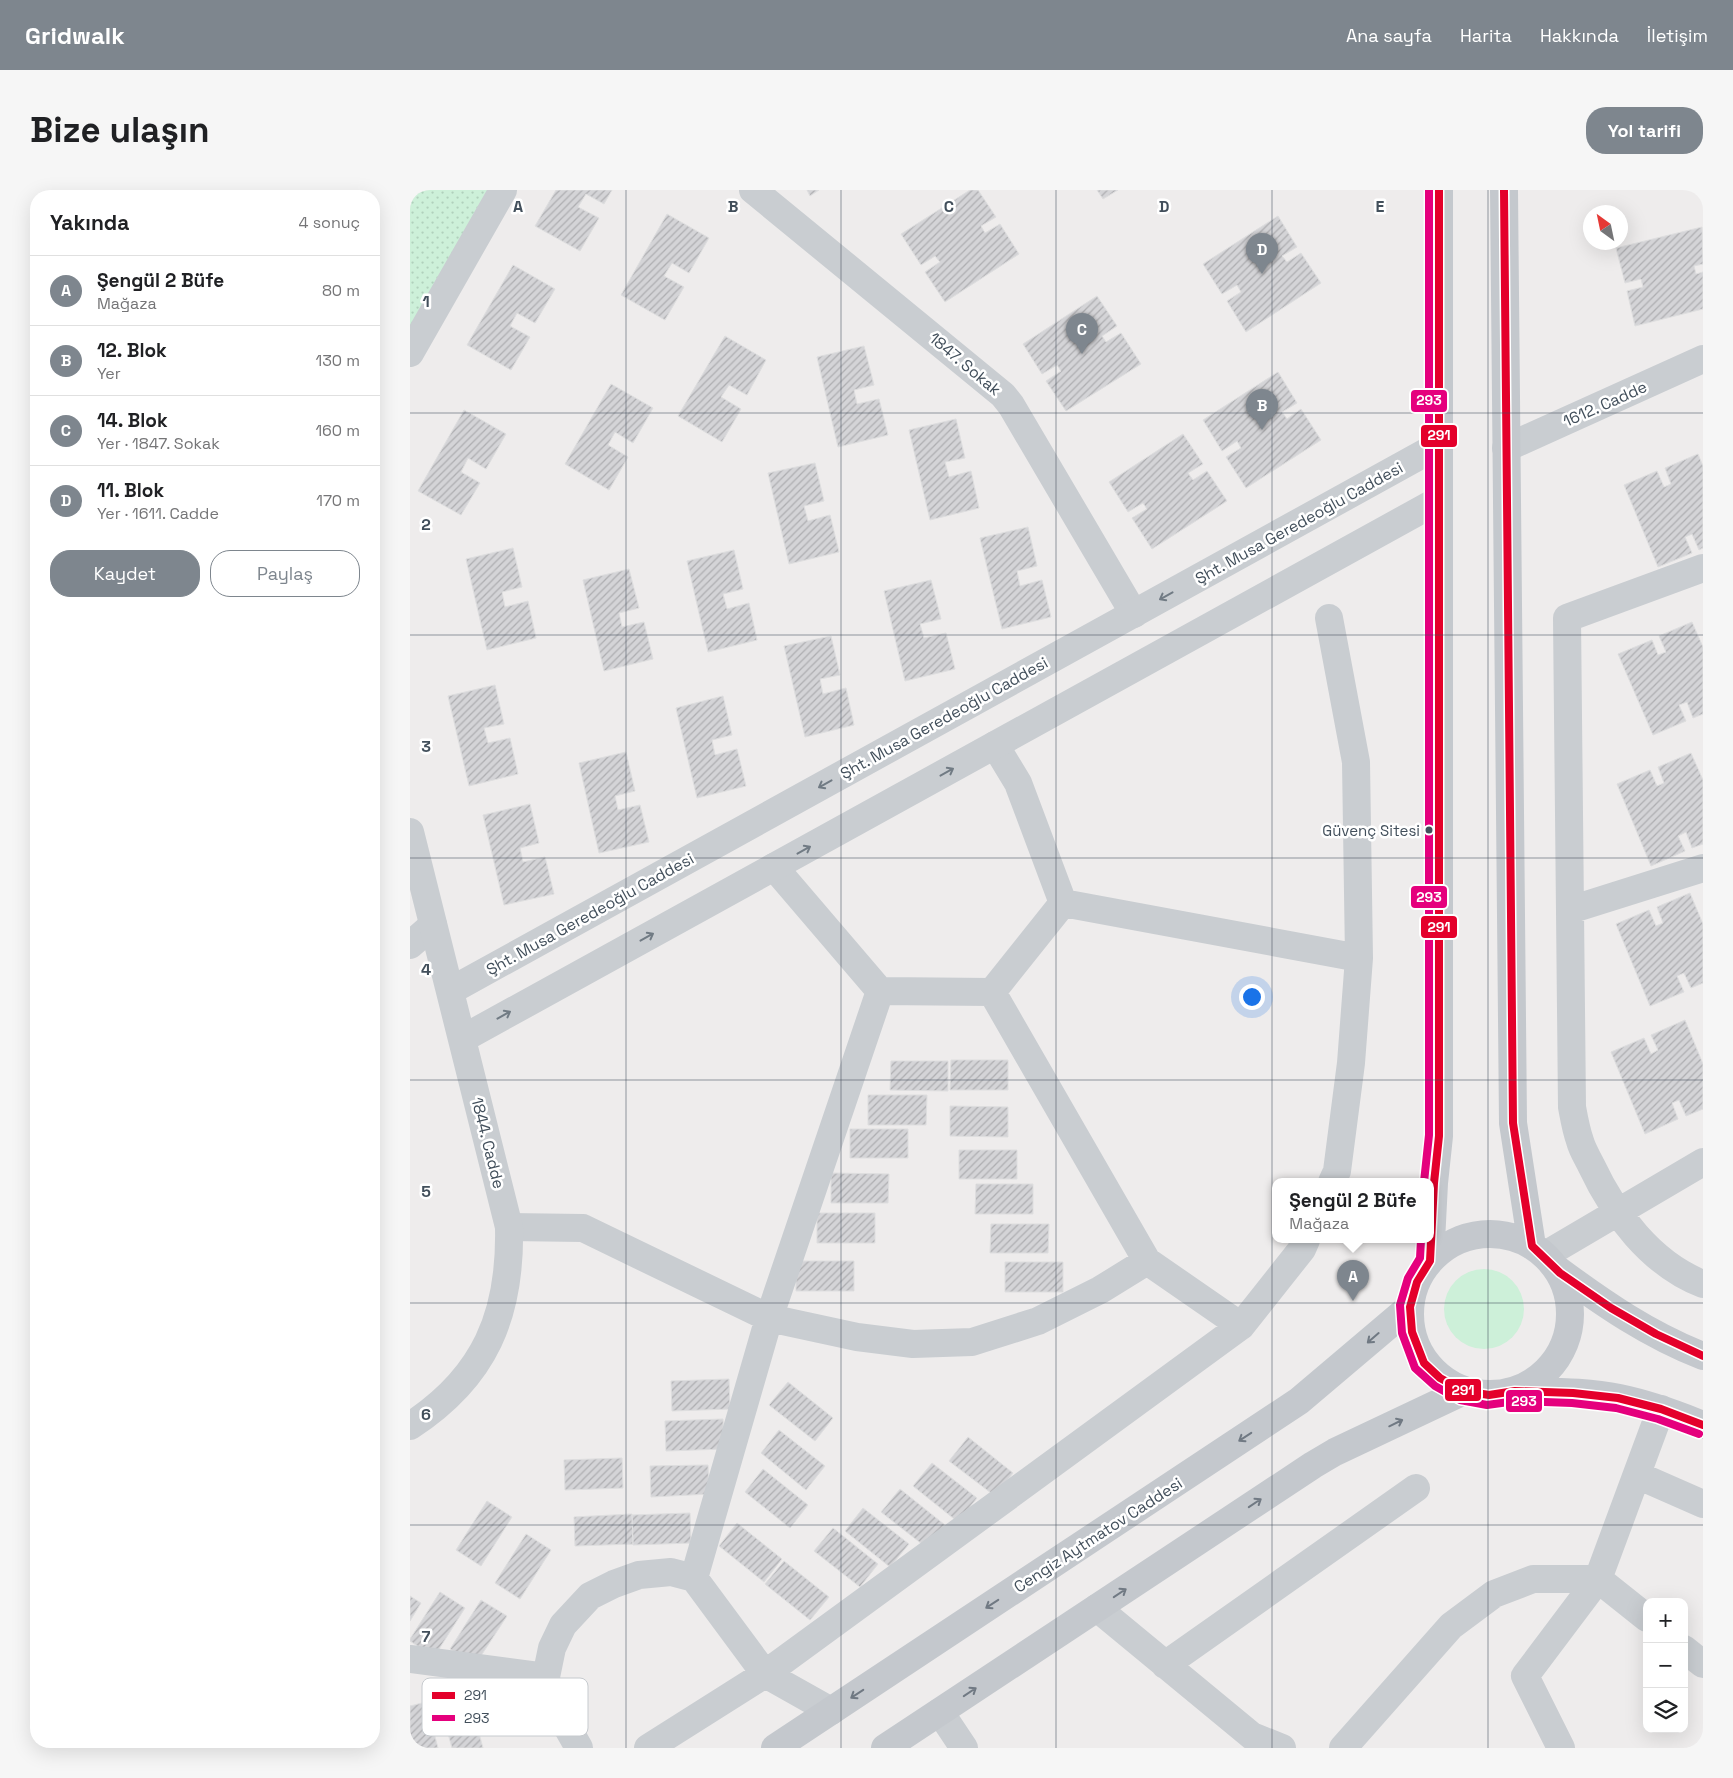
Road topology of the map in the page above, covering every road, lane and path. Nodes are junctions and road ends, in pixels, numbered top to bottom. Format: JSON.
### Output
{"nodes":[{"id":1,"x":503,"y":190,"type":"edge"},
{"id":2,"x":753,"y":190,"type":"edge"},
{"id":3,"x":1438,"y":190,"type":"edge"},
{"id":4,"x":1504,"y":190,"type":"edge"},
{"id":5,"x":410,"y":353,"type":"edge"},
{"id":6,"x":1703,"y":359,"type":"edge"},
{"id":7,"x":1439,"y":446,"type":"junction"},
{"id":8,"x":1506,"y":448,"type":"junction"},
{"id":9,"x":1439,"y":500,"type":"junction"},
{"id":10,"x":1703,"y":568,"type":"edge"},
{"id":11,"x":1134,"y":614,"type":"junction"},
{"id":12,"x":1329,"y":618,"type":"dead end"},
{"id":13,"x":995,"y":745,"type":"junction"},
{"id":14,"x":410,"y":832,"type":"edge"},
{"id":15,"x":774,"y":867,"type":"junction"},
{"id":16,"x":1703,"y":868,"type":"edge"},
{"id":17,"x":1064,"y":903,"type":"junction"},
{"id":18,"x":1570,"y":910,"type":"junction"},
{"id":19,"x":422,"y":922,"type":"edge"},
{"id":20,"x":410,"y":945,"type":"edge"},
{"id":21,"x":1359,"y":958,"type":"junction"},
{"id":22,"x":450,"y":991,"type":"junction"},
{"id":23,"x":880,"y":991,"type":"junction"},
{"id":24,"x":992,"y":992,"type":"junction"},
{"id":25,"x":462,"y":1039,"type":"junction"},
{"id":26,"x":1703,"y":1162,"type":"edge"},
{"id":27,"x":1334,"y":1178,"type":"edge"},
{"id":28,"x":1434,"y":1182,"type":"edge"},
{"id":29,"x":1617,"y":1213,"type":"junction"},
{"id":30,"x":509,"y":1227,"type":"junction"},
{"id":31,"x":1305,"y":1243,"type":"edge"},
{"id":32,"x":1431,"y":1243,"type":"edge"},
{"id":33,"x":1545,"y":1257,"type":"junction"},
{"id":34,"x":1147,"y":1261,"type":"junction"},
{"id":35,"x":1430,"y":1261,"type":"junction"},
{"id":36,"x":1703,"y":1284,"type":"edge"},
{"id":37,"x":1410,"y":1306,"type":"junction"},
{"id":38,"x":769,"y":1318,"type":"junction"},
{"id":39,"x":1241,"y":1326,"type":"junction"},
{"id":40,"x":1703,"y":1356,"type":"edge"},
{"id":41,"x":1464,"y":1391,"type":"junction"},
{"id":42,"x":1515,"y":1391,"type":"junction"},
{"id":43,"x":1661,"y":1409,"type":"junction"},
{"id":44,"x":1703,"y":1425,"type":"edge"},
{"id":45,"x":410,"y":1426,"type":"edge"},
{"id":46,"x":1637,"y":1476,"type":"junction"},
{"id":47,"x":1416,"y":1488,"type":"dead end"},
{"id":48,"x":1703,"y":1504,"type":"edge"},
{"id":49,"x":694,"y":1578,"type":"junction"},
{"id":50,"x":1598,"y":1578,"type":"junction"},
{"id":51,"x":1096,"y":1608,"type":"junction"},
{"id":52,"x":1643,"y":1615,"type":"edge"},
{"id":53,"x":1688,"y":1652,"type":"edge"},
{"id":54,"x":410,"y":1659,"type":"edge"},
{"id":55,"x":1703,"y":1664,"type":"edge"},
{"id":56,"x":1165,"y":1665,"type":"junction"},
{"id":57,"x":765,"y":1674,"type":"junction"},
{"id":58,"x":546,"y":1677,"type":"joint"},
{"id":59,"x":830,"y":1711,"type":"junction"},
{"id":60,"x":940,"y":1712,"type":"junction"},
{"id":61,"x":571,"y":1736,"type":"edge"},
{"id":62,"x":1246,"y":1742,"type":"edge"},
{"id":63,"x":1563,"y":1747,"type":"edge"},
{"id":64,"x":578,"y":1748,"type":"edge"},
{"id":65,"x":648,"y":1748,"type":"edge"},
{"id":66,"x":775,"y":1748,"type":"edge"},
{"id":67,"x":885,"y":1748,"type":"edge"},
{"id":68,"x":964,"y":1748,"type":"edge"},
{"id":69,"x":1282,"y":1748,"type":"edge"},
{"id":70,"x":1343,"y":1748,"type":"edge"}],
"edges":[{"from":1,"to":5,"type":"street"},
{"from":2,"to":11,"type":"street","name":"1847. Sokak"},
{"from":3,"to":7,"type":"main road"},
{"from":4,"to":8,"type":"main road"},
{"from":6,"to":8,"type":"street","name":"1612. Cadde"},
{"from":7,"to":9,"type":"main road"},
{"from":7,"to":11,"type":"street","name":"Şht. Musa Geredeoğlu Caddesi","one_way":true},
{"from":8,"to":33,"type":"main road"},
{"from":9,"to":13,"type":"street"},
{"from":9,"to":28,"type":"main road"},
{"from":10,"to":18,"type":"street"},
{"from":11,"to":22,"type":"street","name":"Şht. Musa Geredeoğlu Caddesi","one_way":true},
{"from":12,"to":21,"type":"street"},
{"from":15,"to":13,"type":"street","one_way":true},
{"from":13,"to":17,"type":"street"},
{"from":14,"to":19,"type":"street","name":"1844. Cadde"},
{"from":15,"to":23,"type":"street"},
{"from":25,"to":15,"type":"street","one_way":true},
{"from":16,"to":18,"type":"street"},
{"from":17,"to":21,"type":"street"},
{"from":17,"to":24,"type":"street"},
{"from":18,"to":29,"type":"street"},
{"from":19,"to":20,"type":"street"},
{"from":19,"to":22,"type":"street","name":"1844. Cadde"},
{"from":21,"to":27,"type":"street"},
{"from":22,"to":25,"type":"street","name":"1844. Cadde"},
{"from":23,"to":24,"type":"street"},
{"from":23,"to":38,"type":"street"},
{"from":24,"to":34,"type":"street"},
{"from":25,"to":30,"type":"street","name":"1844. Cadde"},
{"from":26,"to":29,"type":"street"},
{"from":29,"to":33,"type":"street"},
{"from":29,"to":36,"type":"street"},
{"from":30,"to":38,"type":"street"},
{"from":30,"to":45,"type":"street","name":"1844. Cadde"},
{"from":31,"to":39,"type":"street"},
{"from":32,"to":35,"type":"main road"},
{"from":33,"to":35,"type":"main road"},
{"from":33,"to":40,"type":"main road"},
{"from":33,"to":42,"type":"main road"},
{"from":34,"to":38,"type":"street"},
{"from":34,"to":39,"type":"street"},
{"from":35,"to":37,"type":"main road"},
{"from":37,"to":41,"type":"main road"},
{"from":37,"to":59,"type":"main road","name":"Cengiz Aytmatov Caddesi","one_way":true},
{"from":38,"to":49,"type":"street"},
{"from":39,"to":57,"type":"street"},
{"from":41,"to":42,"type":"main road"},
{"from":51,"to":41,"type":"main road","one_way":true},
{"from":42,"to":43,"type":"main road"},
{"from":43,"to":44,"type":"main road"},
{"from":43,"to":46,"type":"street"},
{"from":46,"to":48,"type":"street"},
{"from":46,"to":50,"type":"street"},
{"from":47,"to":56,"type":"street"},
{"from":49,"to":57,"type":"street"},
{"from":49,"to":58,"type":"street"},
{"from":50,"to":52,"type":"street"},
{"from":50,"to":63,"type":"street"},
{"from":50,"to":70,"type":"street"},
{"from":51,"to":56,"type":"street"},
{"from":60,"to":51,"type":"main road","one_way":true},
{"from":53,"to":55,"type":"street"},
{"from":54,"to":58,"type":"street"},
{"from":56,"to":62,"type":"street"},
{"from":57,"to":59,"type":"street"},
{"from":57,"to":65,"type":"street"},
{"from":59,"to":66,"type":"main road","name":"Cengiz Aytmatov Caddesi"},
{"from":60,"to":67,"type":"main road"},
{"from":60,"to":68,"type":"street"},
{"from":61,"to":64,"type":"street"},
{"from":62,"to":69,"type":"street"}]}
